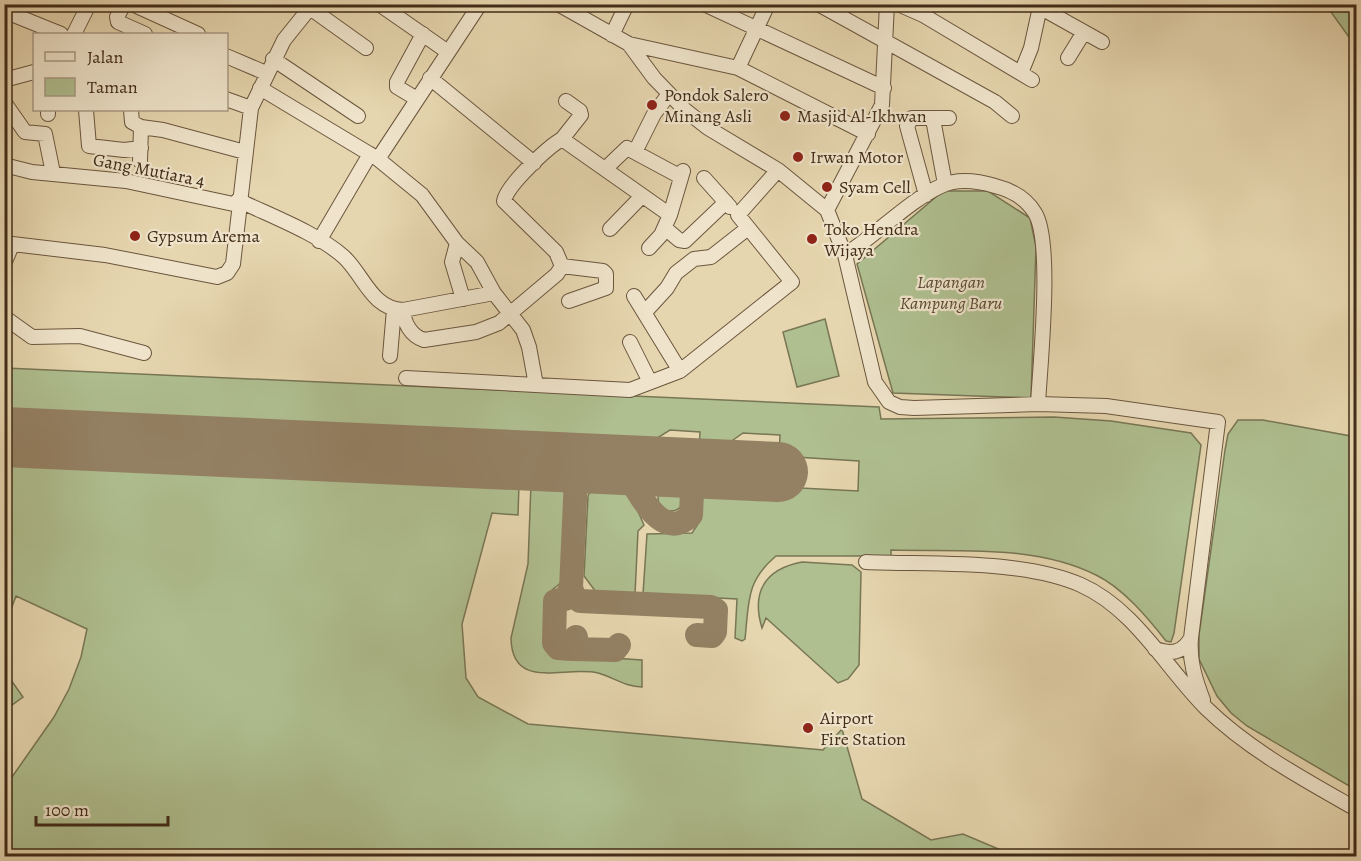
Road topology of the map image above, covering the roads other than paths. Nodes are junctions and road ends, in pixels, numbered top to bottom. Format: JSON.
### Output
{"nodes":[{"id":1,"x":89,"y":4,"type":"edge"},
{"id":2,"x":124,"y":4,"type":"edge"},
{"id":3,"x":132,"y":4,"type":"edge"},
{"id":4,"x":379,"y":4,"type":"edge"},
{"id":5,"x":480,"y":4,"type":"edge"},
{"id":6,"x":558,"y":4,"type":"edge"},
{"id":7,"x":627,"y":4,"type":"edge"},
{"id":8,"x":704,"y":4,"type":"edge"},
{"id":9,"x":768,"y":4,"type":"edge"},
{"id":10,"x":818,"y":4,"type":"edge"},
{"id":11,"x":887,"y":4,"type":"edge"},
{"id":12,"x":898,"y":4,"type":"edge"},
{"id":13,"x":311,"y":6,"type":"edge"},
{"id":14,"x":1037,"y":6,"type":"edge"},
{"id":15,"x":4,"y":11,"type":"edge"},
{"id":16,"x":757,"y":30,"type":"junction"},
{"id":17,"x":1084,"y":32,"type":"junction"},
{"id":18,"x":59,"y":33,"type":"edge"},
{"id":19,"x":74,"y":33,"type":"edge"},
{"id":20,"x":143,"y":33,"type":"edge"},
{"id":21,"x":196,"y":33,"type":"edge"},
{"id":22,"x":423,"y":34,"type":"junction"},
{"id":23,"x":612,"y":35,"type":"junction"},
{"id":24,"x":886,"y":40,"type":"junction"},
{"id":25,"x":1102,"y":42,"type":"dead end"},
{"id":26,"x":629,"y":44,"type":"junction"},
{"id":27,"x":366,"y":48,"type":"dead end"},
{"id":28,"x":448,"y":52,"type":"junction"},
{"id":29,"x":228,"y":57,"type":"edge"},
{"id":30,"x":1068,"y":58,"type":"dead end"},
{"id":31,"x":273,"y":59,"type":"junction"},
{"id":32,"x":738,"y":68,"type":"junction"},
{"id":33,"x":33,"y":72,"type":"edge"},
{"id":34,"x":266,"y":73,"type":"junction"},
{"id":35,"x":429,"y":78,"type":"junction"},
{"id":36,"x":4,"y":80,"type":"edge"},
{"id":37,"x":260,"y":88,"type":"junction"},
{"id":38,"x":884,"y":88,"type":"junction"},
{"id":39,"x":669,"y":94,"type":"junction"},
{"id":40,"x":417,"y":99,"type":"junction"},
{"id":41,"x":228,"y":100,"type":"edge"},
{"id":42,"x":566,"y":101,"type":"dead end"},
{"id":43,"x":4,"y":102,"type":"edge"},
{"id":44,"x":251,"y":108,"type":"junction"},
{"id":45,"x":86,"y":111,"type":"edge"},
{"id":46,"x":131,"y":111,"type":"edge"},
{"id":47,"x":358,"y":116,"type":"dead end"},
{"id":48,"x":1012,"y":116,"type":"dead end"},
{"id":49,"x":949,"y":118,"type":"dead end"},
{"id":50,"x":933,"y":119,"type":"junction"},
{"id":51,"x":141,"y":127,"type":"junction"},
{"id":52,"x":868,"y":134,"type":"junction"},
{"id":53,"x":562,"y":140,"type":"junction"},
{"id":54,"x":245,"y":152,"type":"junction"},
{"id":55,"x":635,"y":152,"type":"junction"},
{"id":56,"x":374,"y":157,"type":"junction"},
{"id":57,"x":534,"y":163,"type":"junction"},
{"id":58,"x":4,"y":165,"type":"edge"},
{"id":59,"x":604,"y":168,"type":"junction"},
{"id":60,"x":778,"y":170,"type":"junction"},
{"id":61,"x":53,"y":173,"type":"junction"},
{"id":62,"x":704,"y":178,"type":"dead end"},
{"id":63,"x":945,"y":184,"type":"junction"},
{"id":64,"x":926,"y":195,"type":"junction"},
{"id":65,"x":642,"y":196,"type":"junction"},
{"id":66,"x":726,"y":202,"type":"junction"},
{"id":67,"x":238,"y":203,"type":"junction"},
{"id":68,"x":826,"y":210,"type":"junction"},
{"id":69,"x":738,"y":215,"type":"junction"},
{"id":70,"x":667,"y":221,"type":"junction"},
{"id":71,"x":748,"y":228,"type":"junction"},
{"id":72,"x":610,"y":230,"type":"dead end"},
{"id":73,"x":319,"y":241,"type":"junction"},
{"id":74,"x":684,"y":242,"type":"junction"},
{"id":75,"x":457,"y":243,"type":"junction"},
{"id":76,"x":8,"y":244,"type":"edge"},
{"id":77,"x":649,"y":248,"type":"dead end"},
{"id":78,"x":845,"y":255,"type":"junction"},
{"id":79,"x":690,"y":261,"type":"junction"},
{"id":80,"x":4,"y":264,"type":"edge"},
{"id":81,"x":562,"y":266,"type":"junction"},
{"id":82,"x":494,"y":292,"type":"junction"},
{"id":83,"x":634,"y":296,"type":"dead end"},
{"id":84,"x":463,"y":299,"type":"junction"},
{"id":85,"x":569,"y":301,"type":"dead end"},
{"id":86,"x":398,"y":309,"type":"junction"},
{"id":87,"x":645,"y":312,"type":"junction"},
{"id":88,"x":512,"y":314,"type":"junction"},
{"id":89,"x":4,"y":317,"type":"edge"},
{"id":90,"x":630,"y":342,"type":"dead end"},
{"id":91,"x":144,"y":353,"type":"dead end"},
{"id":92,"x":390,"y":356,"type":"dead end"},
{"id":93,"x":680,"y":371,"type":"junction"},
{"id":94,"x":406,"y":378,"type":"dead end"},
{"id":95,"x":650,"y":382,"type":"junction"},
{"id":96,"x":536,"y":385,"type":"junction"},
{"id":97,"x":1038,"y":404,"type":"junction"},
{"id":98,"x":866,"y":562,"type":"dead end"},
{"id":99,"x":1191,"y":638,"type":"junction"},
{"id":100,"x":1155,"y":649,"type":"junction"},
{"id":101,"x":1206,"y":708,"type":"junction"},
{"id":102,"x":1356,"y":809,"type":"edge"}],
"edges":[{"from":1,"to":19,"type":"street"},
{"from":2,"to":20,"type":"street"},
{"from":3,"to":21,"type":"street"},
{"from":4,"to":22,"type":"street"},
{"from":5,"to":28,"type":"street"},
{"from":6,"to":23,"type":"street"},
{"from":7,"to":23,"type":"street"},
{"from":8,"to":16,"type":"street"},
{"from":9,"to":16,"type":"street"},
{"from":10,"to":24,"type":"street"},
{"from":11,"to":24,"type":"street"},
{"from":12,"to":14,"type":"street"},
{"from":13,"to":27,"type":"street"},
{"from":13,"to":31,"type":"street"},
{"from":14,"to":17,"type":"street"},
{"from":15,"to":18,"type":"street"},
{"from":16,"to":32,"type":"street"},
{"from":16,"to":38,"type":"street"},
{"from":17,"to":25,"type":"street"},
{"from":17,"to":30,"type":"street"},
{"from":22,"to":28,"type":"street"},
{"from":22,"to":40,"type":"street"},
{"from":23,"to":26,"type":"street"},
{"from":24,"to":38,"type":"street"},
{"from":24,"to":48,"type":"street"},
{"from":26,"to":32,"type":"street"},
{"from":26,"to":39,"type":"street"},
{"from":28,"to":35,"type":"street"},
{"from":29,"to":34,"type":"street"},
{"from":31,"to":34,"type":"street"},
{"from":31,"to":47,"type":"street"},
{"from":32,"to":52,"type":"street"},
{"from":33,"to":36,"type":"street"},
{"from":34,"to":37,"type":"street"},
{"from":35,"to":40,"type":"street"},
{"from":35,"to":57,"type":"street"},
{"from":37,"to":44,"type":"street"},
{"from":37,"to":56,"type":"street"},
{"from":38,"to":52,"type":"street"},
{"from":39,"to":55,"type":"street"},
{"from":39,"to":60,"type":"street"},
{"from":40,"to":56,"type":"street"},
{"from":41,"to":44,"type":"street"},
{"from":42,"to":53,"type":"street"},
{"from":43,"to":61,"type":"street"},
{"from":44,"to":54,"type":"street"},
{"from":45,"to":51,"type":"street"},
{"from":46,"to":51,"type":"street"},
{"from":49,"to":50,"type":"street"},
{"from":50,"to":63,"type":"street"},
{"from":50,"to":64,"type":"street"},
{"from":51,"to":54,"type":"street"},
{"from":52,"to":68,"type":"street"},
{"from":53,"to":57,"type":"street"},
{"from":53,"to":59,"type":"street"},
{"from":54,"to":67,"type":"street"},
{"from":55,"to":59,"type":"street"},
{"from":55,"to":70,"type":"street"},
{"from":56,"to":73,"type":"street"},
{"from":56,"to":75,"type":"street"},
{"from":57,"to":81,"type":"street"},
{"from":58,"to":61,"type":"street","name":"Gang Mutiara 4"},
{"from":59,"to":65,"type":"street"},
{"from":60,"to":68,"type":"street"},
{"from":60,"to":69,"type":"street"},
{"from":61,"to":67,"type":"street","name":"Gang Mutiara 4"},
{"from":62,"to":66,"type":"street"},
{"from":63,"to":64,"type":"street"},
{"from":63,"to":97,"type":"street"},
{"from":64,"to":78,"type":"street"},
{"from":65,"to":70,"type":"street"},
{"from":65,"to":72,"type":"street"},
{"from":66,"to":69,"type":"street"},
{"from":66,"to":74,"type":"street"},
{"from":67,"to":73,"type":"street","name":"Gang Mutiara 4"},
{"from":67,"to":76,"type":"street"},
{"from":68,"to":78,"type":"street"},
{"from":69,"to":71,"type":"street"},
{"from":70,"to":74,"type":"street"},
{"from":70,"to":77,"type":"street"},
{"from":71,"to":79,"type":"street"},
{"from":71,"to":93,"type":"street"},
{"from":73,"to":86,"type":"street","name":"Gang Mutiara 4"},
{"from":74,"to":79,"type":"street"},
{"from":75,"to":82,"type":"street"},
{"from":75,"to":84,"type":"street"},
{"from":76,"to":80,"type":"street"},
{"from":78,"to":97,"type":"street"},
{"from":79,"to":87,"type":"street"},
{"from":81,"to":85,"type":"street"},
{"from":81,"to":88,"type":"street"},
{"from":82,"to":84,"type":"street"},
{"from":82,"to":88,"type":"street"},
{"from":83,"to":87,"type":"street"},
{"from":84,"to":86,"type":"street"},
{"from":86,"to":88,"type":"street"},
{"from":86,"to":92,"type":"street"},
{"from":87,"to":93,"type":"street"},
{"from":88,"to":96,"type":"street"},
{"from":89,"to":91,"type":"street"},
{"from":90,"to":95,"type":"street"},
{"from":93,"to":95,"type":"street"},
{"from":94,"to":96,"type":"street"},
{"from":95,"to":96,"type":"street"},
{"from":97,"to":99,"type":"street"},
{"from":98,"to":100,"type":"street"},
{"from":99,"to":100,"type":"street"},
{"from":99,"to":101,"type":"street"},
{"from":100,"to":101,"type":"street"},
{"from":101,"to":102,"type":"street"}]}
